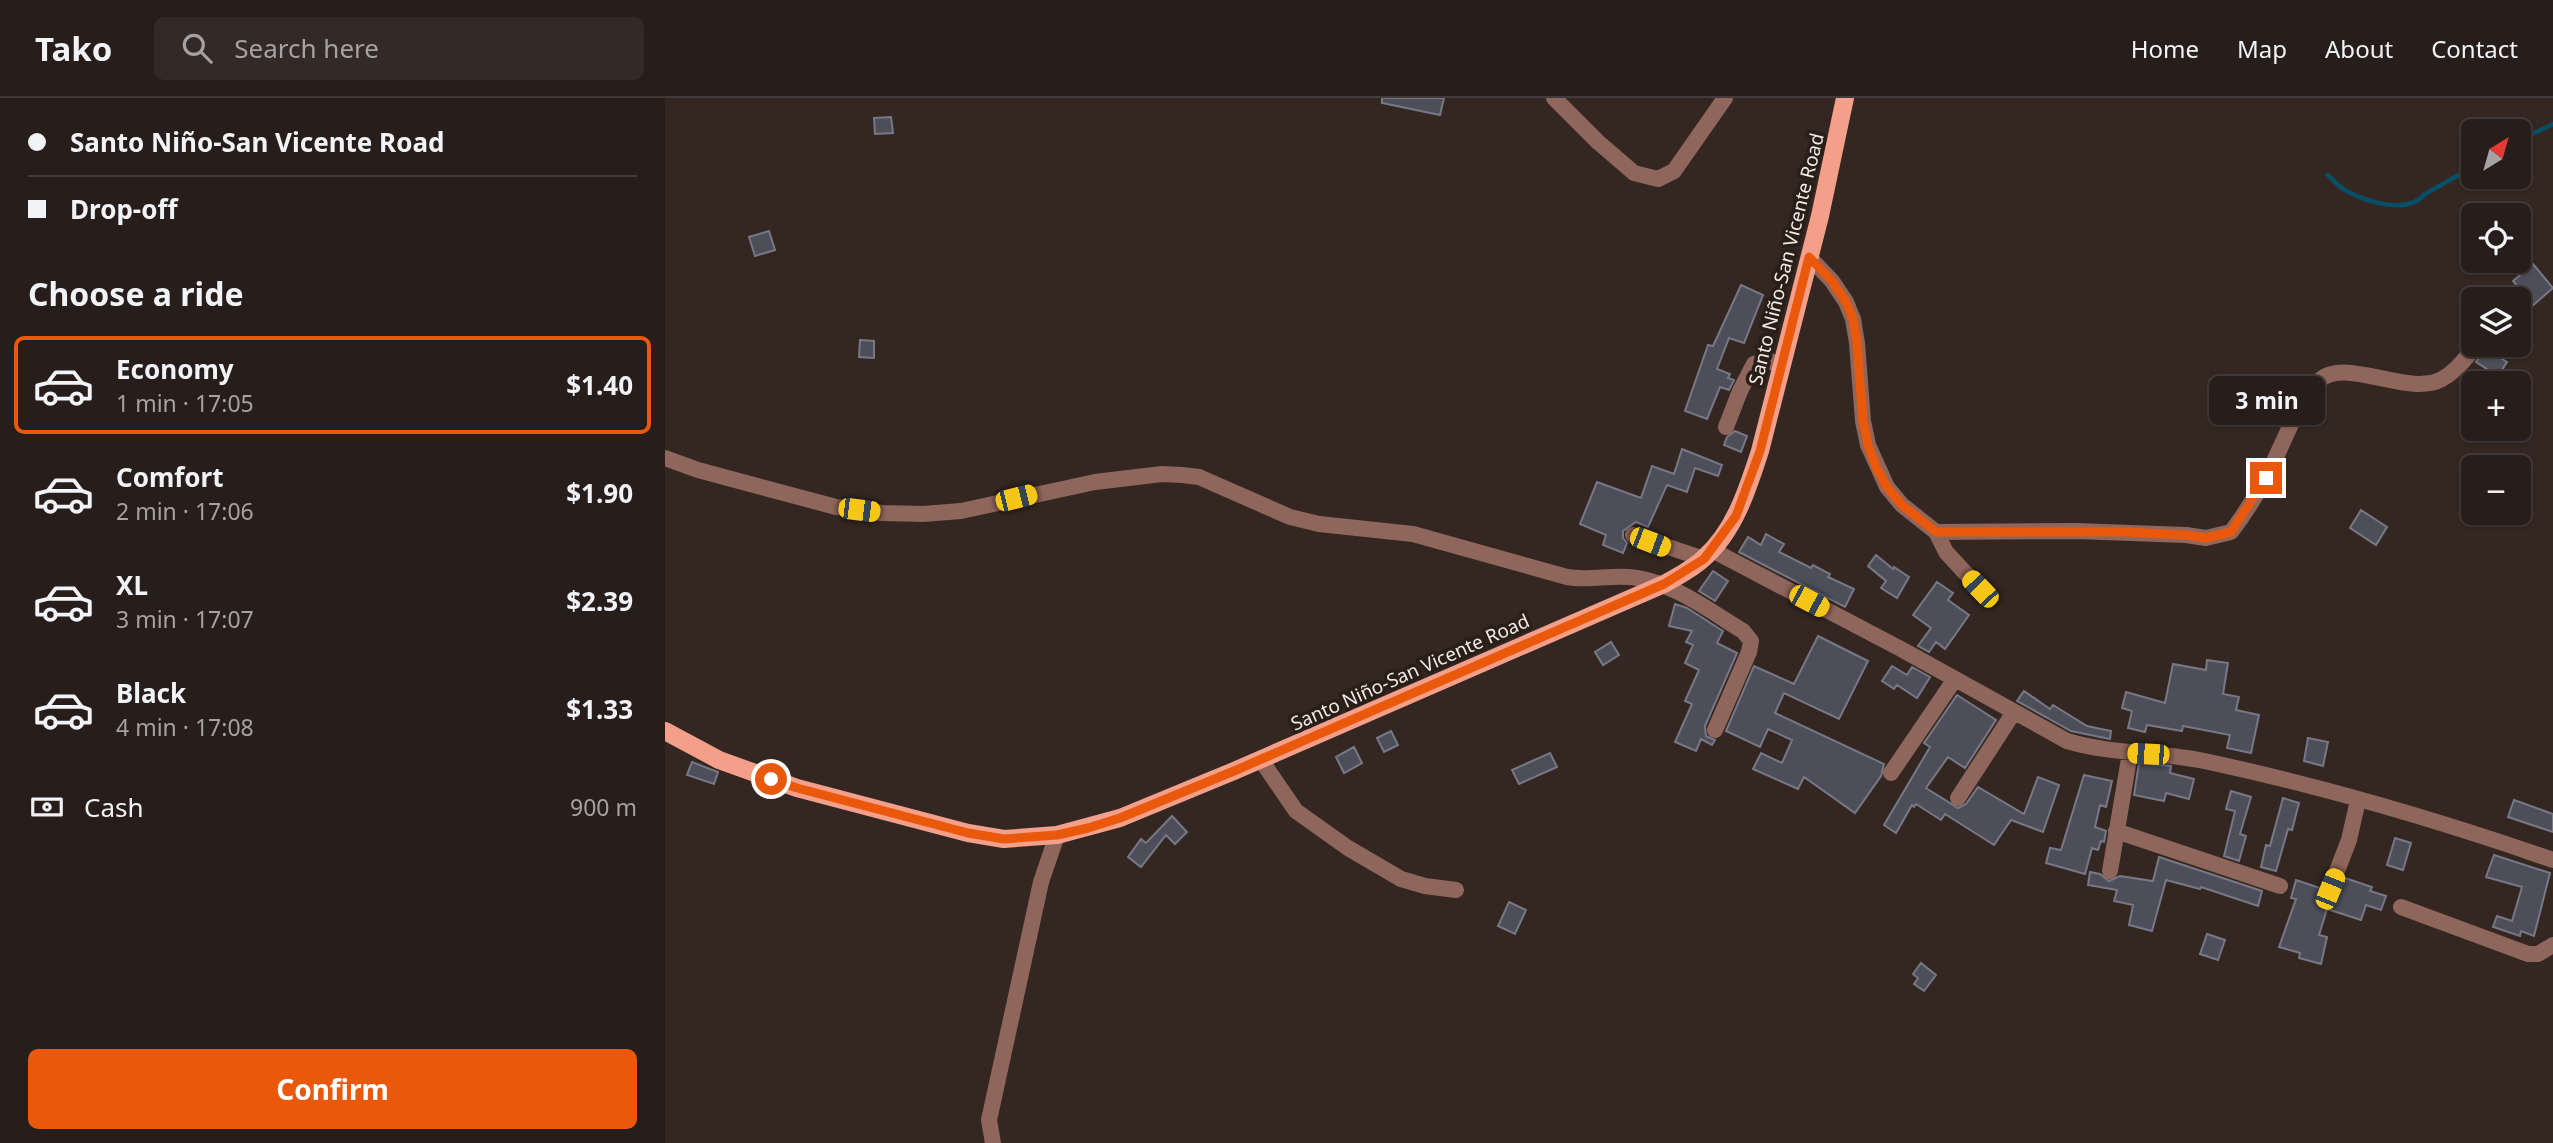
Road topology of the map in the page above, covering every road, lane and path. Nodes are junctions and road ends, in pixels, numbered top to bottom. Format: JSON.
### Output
{"nodes":[{"id":1,"x":1554,"y":98,"type":"edge"},
{"id":2,"x":1725,"y":98,"type":"edge"},
{"id":3,"x":1845,"y":98,"type":"edge"},
{"id":4,"x":1809,"y":257,"type":"junction"},
{"id":5,"x":2466,"y":357,"type":"edge"},
{"id":6,"x":1782,"y":366,"type":"junction"},
{"id":7,"x":1725,"y":427,"type":"dead end"},
{"id":8,"x":665,"y":458,"type":"edge"},
{"id":9,"x":1936,"y":532,"type":"junction"},
{"id":10,"x":1633,"y":535,"type":"dead end"},
{"id":11,"x":1708,"y":554,"type":"junction"},
{"id":12,"x":1664,"y":584,"type":"junction"},
{"id":13,"x":1980,"y":589,"type":"dead end"},
{"id":14,"x":1955,"y":679,"type":"junction"},
{"id":15,"x":2014,"y":712,"type":"junction"},
{"id":16,"x":665,"y":730,"type":"edge"},
{"id":17,"x":1714,"y":730,"type":"dead end"},
{"id":18,"x":2130,"y":753,"type":"junction"},
{"id":19,"x":1261,"y":760,"type":"junction"},
{"id":20,"x":1891,"y":774,"type":"dead end"},
{"id":21,"x":1958,"y":798,"type":"dead end"},
{"id":22,"x":2358,"y":800,"type":"junction"},
{"id":23,"x":2116,"y":831,"type":"junction"},
{"id":24,"x":1057,"y":835,"type":"junction"},
{"id":25,"x":2553,"y":860,"type":"edge"},
{"id":26,"x":2110,"y":871,"type":"dead end"},
{"id":27,"x":2280,"y":886,"type":"dead end"},
{"id":28,"x":2330,"y":889,"type":"dead end"},
{"id":29,"x":1456,"y":890,"type":"dead end"},
{"id":30,"x":2401,"y":907,"type":"dead end"},
{"id":31,"x":2553,"y":945,"type":"edge"},
{"id":32,"x":993,"y":1143,"type":"edge"}],
"edges":[{"from":1,"to":2,"type":"street"},
{"from":3,"to":4,"type":"main road","name":"Santo Niño-San Vicente Road"},
{"from":4,"to":6,"type":"main road","name":"Santo Niño-San Vicente Road"},
{"from":4,"to":9,"type":"street"},
{"from":5,"to":9,"type":"street"},
{"from":6,"to":7,"type":"street"},
{"from":6,"to":11,"type":"main road","name":"Santo Niño-San Vicente Road"},
{"from":8,"to":12,"type":"street"},
{"from":9,"to":13,"type":"street"},
{"from":10,"to":11,"type":"street"},
{"from":11,"to":12,"type":"main road","name":"Santo Niño-San Vicente Road"},
{"from":11,"to":14,"type":"street"},
{"from":12,"to":17,"type":"street"},
{"from":12,"to":19,"type":"main road","name":"Santo Niño-San Vicente Road"},
{"from":14,"to":15,"type":"street"},
{"from":14,"to":20,"type":"street"},
{"from":15,"to":18,"type":"street"},
{"from":15,"to":21,"type":"street"},
{"from":16,"to":24,"type":"main road","name":"Santo Niño-San Vicente Road"},
{"from":18,"to":22,"type":"street"},
{"from":18,"to":23,"type":"street"},
{"from":19,"to":24,"type":"main road","name":"Santo Niño-San Vicente Road"},
{"from":19,"to":29,"type":"street"},
{"from":22,"to":25,"type":"street"},
{"from":22,"to":28,"type":"street"},
{"from":23,"to":26,"type":"street"},
{"from":23,"to":27,"type":"street"},
{"from":24,"to":32,"type":"street"},
{"from":30,"to":31,"type":"street"}]}
